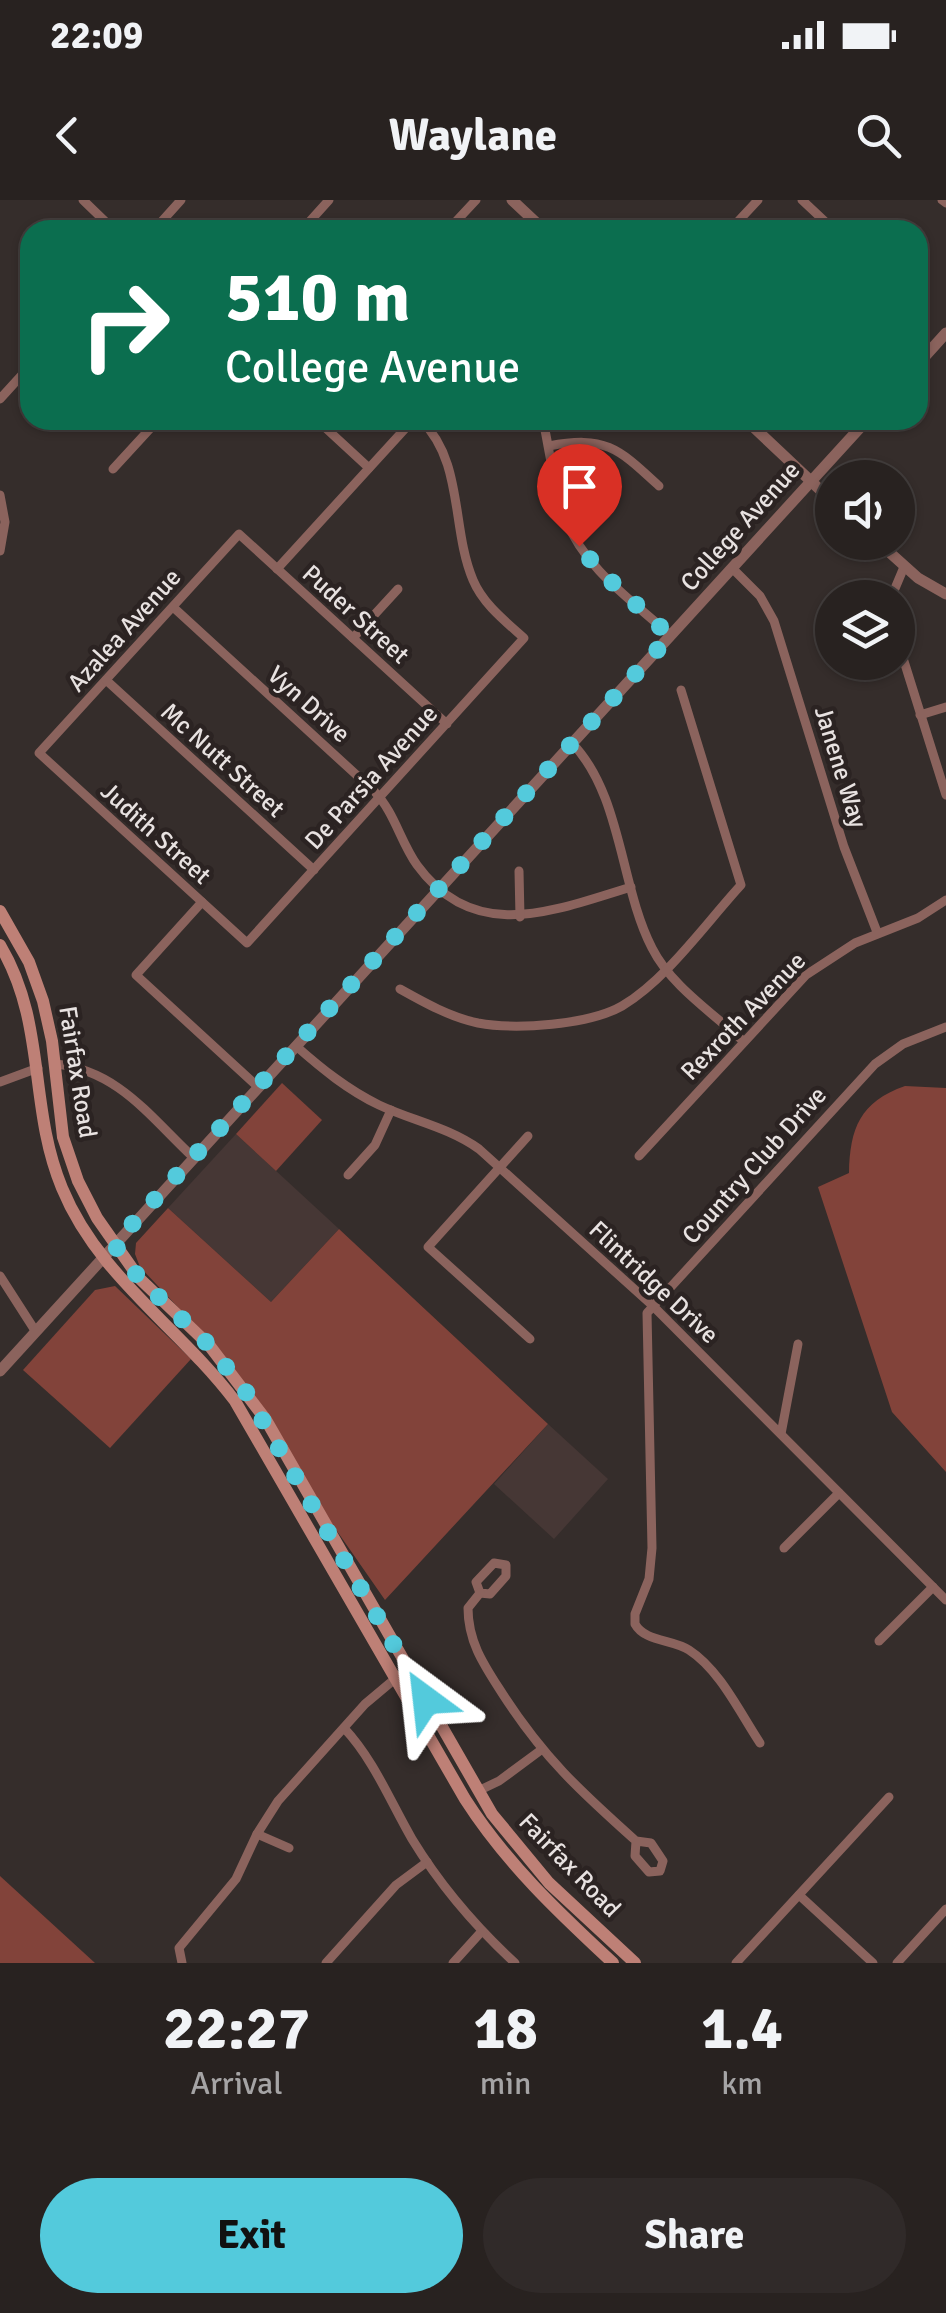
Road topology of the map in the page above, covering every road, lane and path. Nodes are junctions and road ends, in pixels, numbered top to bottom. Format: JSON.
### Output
{"nodes":[{"id":1,"x":83,"y":200,"type":"edge"},
{"id":2,"x":182,"y":200,"type":"edge"},
{"id":3,"x":329,"y":200,"type":"edge"},
{"id":4,"x":476,"y":200,"type":"edge"},
{"id":5,"x":512,"y":200,"type":"edge"},
{"id":6,"x":758,"y":200,"type":"edge"},
{"id":7,"x":802,"y":200,"type":"edge"},
{"id":8,"x":104,"y":220,"type":"edge"},
{"id":9,"x":163,"y":220,"type":"edge"},
{"id":10,"x":311,"y":220,"type":"edge"},
{"id":11,"x":457,"y":220,"type":"edge"},
{"id":12,"x":533,"y":220,"type":"edge"},
{"id":13,"x":739,"y":220,"type":"edge"},
{"id":14,"x":823,"y":220,"type":"edge"},
{"id":15,"x":946,"y":333,"type":"edge"},
{"id":16,"x":928,"y":353,"type":"edge"},
{"id":17,"x":20,"y":377,"type":"edge"},
{"id":18,"x":0,"y":398,"type":"edge"},
{"id":19,"x":149,"y":430,"type":"edge"},
{"id":20,"x":328,"y":430,"type":"edge"},
{"id":21,"x":404,"y":430,"type":"edge"},
{"id":22,"x":430,"y":430,"type":"edge"},
{"id":23,"x":545,"y":430,"type":"edge"},
{"id":24,"x":757,"y":430,"type":"edge"},
{"id":25,"x":857,"y":430,"type":"edge"},
{"id":26,"x":548,"y":446,"type":"junction"},
{"id":27,"x":369,"y":468,"type":"junction"},
{"id":28,"x":113,"y":469,"type":"dead end"},
{"id":29,"x":811,"y":481,"type":"junction"},
{"id":30,"x":815,"y":485,"type":"edge"},
{"id":31,"x":660,"y":486,"type":"dead end"},
{"id":32,"x":0,"y":495,"type":"edge"},
{"id":33,"x":239,"y":534,"type":"joint"},
{"id":34,"x":0,"y":551,"type":"edge"},
{"id":35,"x":898,"y":560,"type":"edge"},
{"id":36,"x":904,"y":566,"type":"junction"},
{"id":37,"x":732,"y":568,"type":"junction"},
{"id":38,"x":277,"y":569,"type":"junction"},
{"id":39,"x":898,"y":580,"type":"edge"},
{"id":40,"x":398,"y":589,"type":"dead end"},
{"id":41,"x":946,"y":594,"type":"edge"},
{"id":42,"x":172,"y":607,"type":"junction"},
{"id":43,"x":670,"y":636,"type":"junction"},
{"id":44,"x":353,"y":638,"type":"junction"},
{"id":45,"x":106,"y":680,"type":"junction"},
{"id":46,"x":909,"y":680,"type":"edge"},
{"id":47,"x":681,"y":690,"type":"dead end"},
{"id":48,"x":946,"y":707,"type":"edge"},
{"id":49,"x":920,"y":715,"type":"junction"},
{"id":50,"x":447,"y":724,"type":"junction"},
{"id":51,"x":572,"y":743,"type":"junction"},
{"id":52,"x":39,"y":753,"type":"joint"},
{"id":53,"x":946,"y":794,"type":"edge"},
{"id":54,"x":380,"y":797,"type":"junction"},
{"id":55,"x":314,"y":870,"type":"junction"},
{"id":56,"x":519,"y":871,"type":"dead end"},
{"id":57,"x":631,"y":886,"type":"junction"},
{"id":58,"x":440,"y":888,"type":"junction"},
{"id":59,"x":946,"y":900,"type":"edge"},
{"id":60,"x":202,"y":902,"type":"junction"},
{"id":61,"x":0,"y":912,"type":"edge"},
{"id":62,"x":520,"y":917,"type":"junction"},
{"id":63,"x":877,"y":932,"type":"junction"},
{"id":64,"x":247,"y":943,"type":"joint"},
{"id":65,"x":0,"y":945,"type":"edge"},
{"id":66,"x":665,"y":968,"type":"junction"},
{"id":67,"x":400,"y":989,"type":"dead end"},
{"id":68,"x":946,"y":1027,"type":"edge"},
{"id":69,"x":743,"y":1041,"type":"junction"},
{"id":70,"x":296,"y":1046,"type":"junction"},
{"id":71,"x":55,"y":1064,"type":"junction"},
{"id":72,"x":38,"y":1068,"type":"junction"},
{"id":73,"x":0,"y":1082,"type":"edge"},
{"id":74,"x":258,"y":1087,"type":"junction"},
{"id":75,"x":391,"y":1110,"type":"junction"},
{"id":76,"x":528,"y":1136,"type":"dead end"},
{"id":77,"x":639,"y":1156,"type":"dead end"},
{"id":78,"x":194,"y":1158,"type":"junction"},
{"id":79,"x":500,"y":1168,"type":"junction"},
{"id":80,"x":348,"y":1175,"type":"dead end"},
{"id":81,"x":114,"y":1244,"type":"junction"},
{"id":82,"x":102,"y":1258,"type":"junction"},
{"id":83,"x":0,"y":1276,"type":"edge"},
{"id":84,"x":653,"y":1306,"type":"junction"},
{"id":85,"x":36,"y":1332,"type":"junction"},
{"id":86,"x":530,"y":1339,"type":"dead end"},
{"id":87,"x":798,"y":1344,"type":"dead end"},
{"id":88,"x":0,"y":1371,"type":"edge"},
{"id":89,"x":781,"y":1434,"type":"junction"},
{"id":90,"x":840,"y":1493,"type":"junction"},
{"id":91,"x":784,"y":1548,"type":"dead end"},
{"id":92,"x":933,"y":1586,"type":"junction"},
{"id":93,"x":480,"y":1593,"type":"dead end"},
{"id":94,"x":946,"y":1600,"type":"edge"},
{"id":95,"x":360,"y":1614,"type":"junction"},
{"id":96,"x":879,"y":1641,"type":"dead end"},
{"id":97,"x":395,"y":1647,"type":"junction"},
{"id":98,"x":396,"y":1678,"type":"junction"},
{"id":99,"x":344,"y":1728,"type":"junction"},
{"id":100,"x":426,"y":1730,"type":"junction"},
{"id":101,"x":444,"y":1733,"type":"junction"},
{"id":102,"x":760,"y":1743,"type":"dead end"},
{"id":103,"x":541,"y":1750,"type":"junction"},
{"id":104,"x":478,"y":1791,"type":"junction"},
{"id":105,"x":889,"y":1797,"type":"dead end"},
{"id":106,"x":257,"y":1834,"type":"junction"},
{"id":107,"x":636,"y":1841,"type":"dead end"},
{"id":108,"x":289,"y":1848,"type":"dead end"},
{"id":109,"x":427,"y":1862,"type":"junction"},
{"id":110,"x":799,"y":1895,"type":"junction"},
{"id":111,"x":946,"y":1909,"type":"edge"},
{"id":112,"x":482,"y":1931,"type":"junction"},
{"id":113,"x":181,"y":1962,"type":"edge"},
{"id":114,"x":326,"y":1963,"type":"edge"},
{"id":115,"x":453,"y":1963,"type":"edge"},
{"id":116,"x":515,"y":1963,"type":"edge"},
{"id":117,"x":613,"y":1963,"type":"edge"},
{"id":118,"x":635,"y":1963,"type":"edge"},
{"id":119,"x":736,"y":1963,"type":"edge"},
{"id":120,"x":873,"y":1963,"type":"edge"},
{"id":121,"x":897,"y":1963,"type":"edge"}],
"edges":[{"from":1,"to":8,"type":"street"},
{"from":2,"to":9,"type":"street"},
{"from":3,"to":10,"type":"street"},
{"from":4,"to":11,"type":"street"},
{"from":5,"to":12,"type":"street"},
{"from":6,"to":13,"type":"street"},
{"from":7,"to":14,"type":"street"},
{"from":15,"to":16,"type":"street"},
{"from":17,"to":18,"type":"street"},
{"from":19,"to":28,"type":"street"},
{"from":20,"to":27,"type":"street"},
{"from":21,"to":27,"type":"street"},
{"from":22,"to":50,"type":"street","name":"De Parsia Avenue"},
{"from":23,"to":26,"type":"street"},
{"from":24,"to":29,"type":"street"},
{"from":25,"to":29,"type":"street","name":"College Avenue"},
{"from":26,"to":31,"type":"street"},
{"from":26,"to":43,"type":"street"},
{"from":27,"to":38,"type":"street"},
{"from":29,"to":30,"type":"street"},
{"from":29,"to":37,"type":"street","name":"College Avenue"},
{"from":32,"to":34,"type":"street"},
{"from":33,"to":38,"type":"street","name":"Puder Street"},
{"from":33,"to":42,"type":"street","name":"Azalea Avenue"},
{"from":35,"to":36,"type":"street"},
{"from":36,"to":39,"type":"street"},
{"from":36,"to":41,"type":"street"},
{"from":37,"to":43,"type":"street","name":"College Avenue"},
{"from":37,"to":63,"type":"street","name":"Janene Way"},
{"from":38,"to":44,"type":"street","name":"Puder Street"},
{"from":40,"to":44,"type":"street"},
{"from":42,"to":45,"type":"street","name":"Azalea Avenue"},
{"from":42,"to":54,"type":"street","name":"Vyn Drive"},
{"from":43,"to":51,"type":"street","name":"College Avenue"},
{"from":44,"to":50,"type":"street","name":"Puder Street"},
{"from":45,"to":52,"type":"street","name":"Azalea Avenue"},
{"from":45,"to":55,"type":"street","name":"Mc Nutt Street"},
{"from":46,"to":49,"type":"street"},
{"from":47,"to":66,"type":"street"},
{"from":48,"to":49,"type":"street"},
{"from":49,"to":53,"type":"street"},
{"from":50,"to":54,"type":"street","name":"De Parsia Avenue"},
{"from":51,"to":57,"type":"street"},
{"from":51,"to":58,"type":"street","name":"College Avenue"},
{"from":52,"to":60,"type":"street","name":"Judith Street"},
{"from":54,"to":55,"type":"street","name":"De Parsia Avenue"},
{"from":54,"to":58,"type":"street","name":"Vyn Drive"},
{"from":55,"to":64,"type":"street","name":"De Parsia Avenue"},
{"from":56,"to":62,"type":"street"},
{"from":57,"to":62,"type":"street"},
{"from":57,"to":66,"type":"street"},
{"from":58,"to":62,"type":"street"},
{"from":58,"to":70,"type":"street","name":"College Avenue"},
{"from":59,"to":63,"type":"street","name":"Rexroth Avenue"},
{"from":60,"to":64,"type":"street","name":"Judith Street"},
{"from":60,"to":74,"type":"street"},
{"from":61,"to":71,"type":"main road","name":"Fairfax Road"},
{"from":63,"to":69,"type":"street","name":"Rexroth Avenue"},
{"from":65,"to":72,"type":"main road","name":"Fairfax Road"},
{"from":66,"to":67,"type":"street"},
{"from":66,"to":69,"type":"street"},
{"from":68,"to":84,"type":"street","name":"Country Club Drive"},
{"from":69,"to":77,"type":"street","name":"Rexroth Avenue"},
{"from":70,"to":74,"type":"street","name":"College Avenue"},
{"from":70,"to":75,"type":"street","name":"Flintridge Drive"},
{"from":71,"to":78,"type":"street"},
{"from":71,"to":81,"type":"main road","name":"Fairfax Road"},
{"from":72,"to":73,"type":"street"},
{"from":72,"to":82,"type":"main road","name":"Fairfax Road"},
{"from":74,"to":78,"type":"street","name":"College Avenue"},
{"from":75,"to":79,"type":"street","name":"Flintridge Drive"},
{"from":75,"to":80,"type":"street"},
{"from":76,"to":79,"type":"street"},
{"from":78,"to":81,"type":"street","name":"College Avenue"},
{"from":79,"to":84,"type":"street","name":"Flintridge Drive"},
{"from":79,"to":86,"type":"street"},
{"from":81,"to":82,"type":"street","name":"College Avenue"},
{"from":81,"to":97,"type":"main road","name":"Fairfax Road"},
{"from":82,"to":85,"type":"street","name":"College Avenue"},
{"from":82,"to":95,"type":"main road","name":"Fairfax Road"},
{"from":83,"to":85,"type":"street"},
{"from":84,"to":89,"type":"street","name":"Flintridge Drive"},
{"from":84,"to":102,"type":"street"},
{"from":85,"to":88,"type":"street","name":"College Avenue"},
{"from":87,"to":89,"type":"street"},
{"from":89,"to":90,"type":"street","name":"Flintridge Drive"},
{"from":90,"to":91,"type":"street"},
{"from":90,"to":92,"type":"street","name":"Flintridge Drive"},
{"from":92,"to":94,"type":"street","name":"Flintridge Drive"},
{"from":92,"to":96,"type":"street"},
{"from":93,"to":103,"type":"street"},
{"from":95,"to":97,"type":"main road"},
{"from":95,"to":98,"type":"main road","name":"Fairfax Road"},
{"from":97,"to":101,"type":"main road","name":"Fairfax Road"},
{"from":98,"to":99,"type":"street"},
{"from":98,"to":100,"type":"main road","name":"Fairfax Road"},
{"from":98,"to":101,"type":"main road"},
{"from":99,"to":106,"type":"street"},
{"from":99,"to":109,"type":"street"},
{"from":100,"to":104,"type":"main road"},
{"from":100,"to":117,"type":"main road","name":"Fairfax Road"},
{"from":101,"to":104,"type":"main road","name":"Fairfax Road"},
{"from":103,"to":104,"type":"street"},
{"from":103,"to":107,"type":"street"},
{"from":104,"to":118,"type":"main road","name":"Fairfax Road"},
{"from":105,"to":110,"type":"street"},
{"from":106,"to":108,"type":"street"},
{"from":106,"to":113,"type":"street"},
{"from":109,"to":112,"type":"street"},
{"from":109,"to":114,"type":"street"},
{"from":110,"to":119,"type":"street"},
{"from":110,"to":120,"type":"street"},
{"from":111,"to":121,"type":"street"},
{"from":112,"to":115,"type":"street"},
{"from":112,"to":116,"type":"street"}]}
